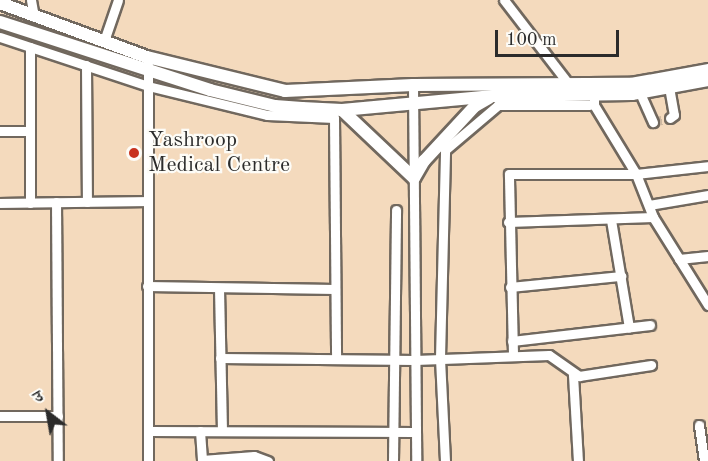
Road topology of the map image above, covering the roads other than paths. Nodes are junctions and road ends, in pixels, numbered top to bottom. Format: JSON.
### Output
{"nodes":[{"id":1,"x":31,"y":0,"type":"edge"},
{"id":2,"x":118,"y":0,"type":"edge"},
{"id":3,"x":506,"y":1,"type":"edge"},
{"id":4,"x":0,"y":3,"type":"edge"},
{"id":5,"x":34,"y":17,"type":"junction"},
{"id":6,"x":0,"y":22,"type":"edge"},
{"id":7,"x":0,"y":37,"type":"edge"},
{"id":8,"x":104,"y":41,"type":"junction"},
{"id":9,"x":30,"y":47,"type":"junction"},
{"id":10,"x":147,"y":57,"type":"junction"},
{"id":11,"x":86,"y":65,"type":"junction"},
{"id":12,"x":148,"y":71,"type":"junction"},
{"id":13,"x":703,"y":76,"type":"edge"},
{"id":14,"x":568,"y":84,"type":"junction"},
{"id":15,"x":413,"y":85,"type":"junction"},
{"id":16,"x":148,"y":86,"type":"junction"},
{"id":17,"x":669,"y":87,"type":"junction"},
{"id":18,"x":640,"y":93,"type":"junction"},
{"id":19,"x":577,"y":94,"type":"junction"},
{"id":20,"x":592,"y":94,"type":"junction"},
{"id":21,"x":493,"y":96,"type":"junction"},
{"id":22,"x":414,"y":101,"type":"junction"},
{"id":23,"x":342,"y":110,"type":"junction"},
{"id":24,"x":670,"y":118,"type":"dead end"},
{"id":25,"x":653,"y":122,"type":"dead end"},
{"id":26,"x":0,"y":131,"type":"edge"},
{"id":27,"x":30,"y":131,"type":"junction"},
{"id":28,"x":708,"y":166,"type":"edge"},
{"id":29,"x":636,"y":174,"type":"junction"},
{"id":30,"x":414,"y":178,"type":"junction"},
{"id":31,"x":708,"y":195,"type":"edge"},
{"id":32,"x":147,"y":201,"type":"junction"},
{"id":33,"x":30,"y":202,"type":"junction"},
{"id":34,"x":56,"y":202,"type":"junction"},
{"id":35,"x":87,"y":202,"type":"junction"},
{"id":36,"x":0,"y":203,"type":"edge"},
{"id":37,"x":648,"y":205,"type":"junction"},
{"id":38,"x":396,"y":210,"type":"dead end"},
{"id":39,"x":654,"y":217,"type":"junction"},
{"id":40,"x":611,"y":220,"type":"junction"},
{"id":41,"x":507,"y":222,"type":"junction"},
{"id":42,"x":708,"y":256,"type":"edge"},
{"id":43,"x":679,"y":259,"type":"junction"},
{"id":44,"x":621,"y":276,"type":"junction"},
{"id":45,"x":147,"y":286,"type":"junction"},
{"id":46,"x":510,"y":287,"type":"junction"},
{"id":47,"x":219,"y":288,"type":"junction"},
{"id":48,"x":335,"y":289,"type":"junction"},
{"id":49,"x":708,"y":306,"type":"edge"},
{"id":50,"x":650,"y":325,"type":"dead end"},
{"id":51,"x":629,"y":328,"type":"junction"},
{"id":52,"x":512,"y":341,"type":"junction"},
{"id":53,"x":513,"y":354,"type":"junction"},
{"id":54,"x":220,"y":358,"type":"junction"},
{"id":55,"x":440,"y":358,"type":"junction"},
{"id":56,"x":336,"y":359,"type":"junction"},
{"id":57,"x":395,"y":359,"type":"junction"},
{"id":58,"x":415,"y":360,"type":"junction"},
{"id":59,"x":651,"y":365,"type":"dead end"},
{"id":60,"x":573,"y":375,"type":"junction"},
{"id":61,"x":0,"y":416,"type":"edge"},
{"id":62,"x":58,"y":416,"type":"junction"},
{"id":63,"x":699,"y":425,"type":"dead end"},
{"id":64,"x":148,"y":431,"type":"junction"},
{"id":65,"x":200,"y":431,"type":"junction"},
{"id":66,"x":222,"y":432,"type":"junction"},
{"id":67,"x":394,"y":432,"type":"junction"},
{"id":68,"x":416,"y":432,"type":"junction"},
{"id":69,"x":58,"y":461,"type":"edge"},
{"id":70,"x":148,"y":461,"type":"edge"},
{"id":71,"x":202,"y":461,"type":"edge"},
{"id":72,"x":268,"y":461,"type":"edge"},
{"id":73,"x":393,"y":461,"type":"edge"},
{"id":74,"x":416,"y":461,"type":"edge"},
{"id":75,"x":445,"y":461,"type":"edge"},
{"id":76,"x":578,"y":461,"type":"edge"},
{"id":77,"x":704,"y":461,"type":"edge"}],
"edges":[{"from":1,"to":5,"type":"street"},
{"from":2,"to":8,"type":"street"},
{"from":3,"to":14,"type":"street"},
{"from":4,"to":5,"type":"main road"},
{"from":5,"to":8,"type":"main road"},
{"from":6,"to":12,"type":"main road"},
{"from":7,"to":9,"type":"street"},
{"from":8,"to":10,"type":"main road"},
{"from":9,"to":11,"type":"street"},
{"from":9,"to":27,"type":"street"},
{"from":10,"to":12,"type":"street"},
{"from":10,"to":15,"type":"main road"},
{"from":11,"to":16,"type":"street"},
{"from":11,"to":35,"type":"street"},
{"from":12,"to":16,"type":"street"},
{"from":12,"to":23,"type":"main road"},
{"from":13,"to":17,"type":"main road"},
{"from":13,"to":20,"type":"main road"},
{"from":14,"to":15,"type":"main road"},
{"from":14,"to":19,"type":"street"},
{"from":14,"to":20,"type":"main road"},
{"from":15,"to":22,"type":"street"},
{"from":16,"to":32,"type":"street"},
{"from":16,"to":48,"type":"street"},
{"from":17,"to":18,"type":"main road"},
{"from":17,"to":24,"type":"street"},
{"from":18,"to":20,"type":"main road"},
{"from":18,"to":25,"type":"street"},
{"from":19,"to":20,"type":"main road"},
{"from":19,"to":21,"type":"main road"},
{"from":20,"to":29,"type":"street"},
{"from":20,"to":55,"type":"street"},
{"from":21,"to":22,"type":"main road"},
{"from":21,"to":30,"type":"main road"},
{"from":22,"to":23,"type":"main road"},
{"from":22,"to":30,"type":"street"},
{"from":23,"to":30,"type":"main road"},
{"from":26,"to":27,"type":"street"},
{"from":27,"to":33,"type":"street"},
{"from":28,"to":29,"type":"street"},
{"from":29,"to":37,"type":"street"},
{"from":29,"to":41,"type":"street"},
{"from":30,"to":58,"type":"street"},
{"from":31,"to":37,"type":"street"},
{"from":32,"to":35,"type":"street"},
{"from":32,"to":45,"type":"street"},
{"from":33,"to":34,"type":"street"},
{"from":33,"to":36,"type":"street"},
{"from":34,"to":35,"type":"street"},
{"from":34,"to":62,"type":"street"},
{"from":37,"to":39,"type":"street"},
{"from":38,"to":57,"type":"street"},
{"from":39,"to":40,"type":"street"},
{"from":39,"to":43,"type":"street"},
{"from":40,"to":41,"type":"street"},
{"from":40,"to":44,"type":"street"},
{"from":41,"to":46,"type":"street"},
{"from":42,"to":43,"type":"street"},
{"from":43,"to":49,"type":"street"},
{"from":44,"to":46,"type":"street"},
{"from":44,"to":51,"type":"street"},
{"from":45,"to":47,"type":"street"},
{"from":45,"to":64,"type":"street"},
{"from":46,"to":52,"type":"street"},
{"from":47,"to":48,"type":"street"},
{"from":47,"to":54,"type":"street"},
{"from":48,"to":56,"type":"street"},
{"from":50,"to":51,"type":"street"},
{"from":51,"to":52,"type":"street"},
{"from":52,"to":53,"type":"street"},
{"from":53,"to":55,"type":"street"},
{"from":53,"to":60,"type":"street"},
{"from":54,"to":56,"type":"street"},
{"from":54,"to":66,"type":"street"},
{"from":55,"to":58,"type":"street"},
{"from":55,"to":75,"type":"street"},
{"from":56,"to":57,"type":"street"},
{"from":57,"to":58,"type":"street"},
{"from":57,"to":67,"type":"street"},
{"from":58,"to":68,"type":"street"},
{"from":59,"to":60,"type":"street"},
{"from":60,"to":76,"type":"street"},
{"from":61,"to":62,"type":"street"},
{"from":62,"to":69,"type":"street"},
{"from":63,"to":77,"type":"street"},
{"from":64,"to":65,"type":"street"},
{"from":64,"to":70,"type":"street"},
{"from":65,"to":66,"type":"street"},
{"from":65,"to":71,"type":"street"},
{"from":66,"to":67,"type":"street"},
{"from":67,"to":68,"type":"street"},
{"from":67,"to":73,"type":"street"},
{"from":68,"to":74,"type":"street"},
{"from":71,"to":72,"type":"street"}]}
